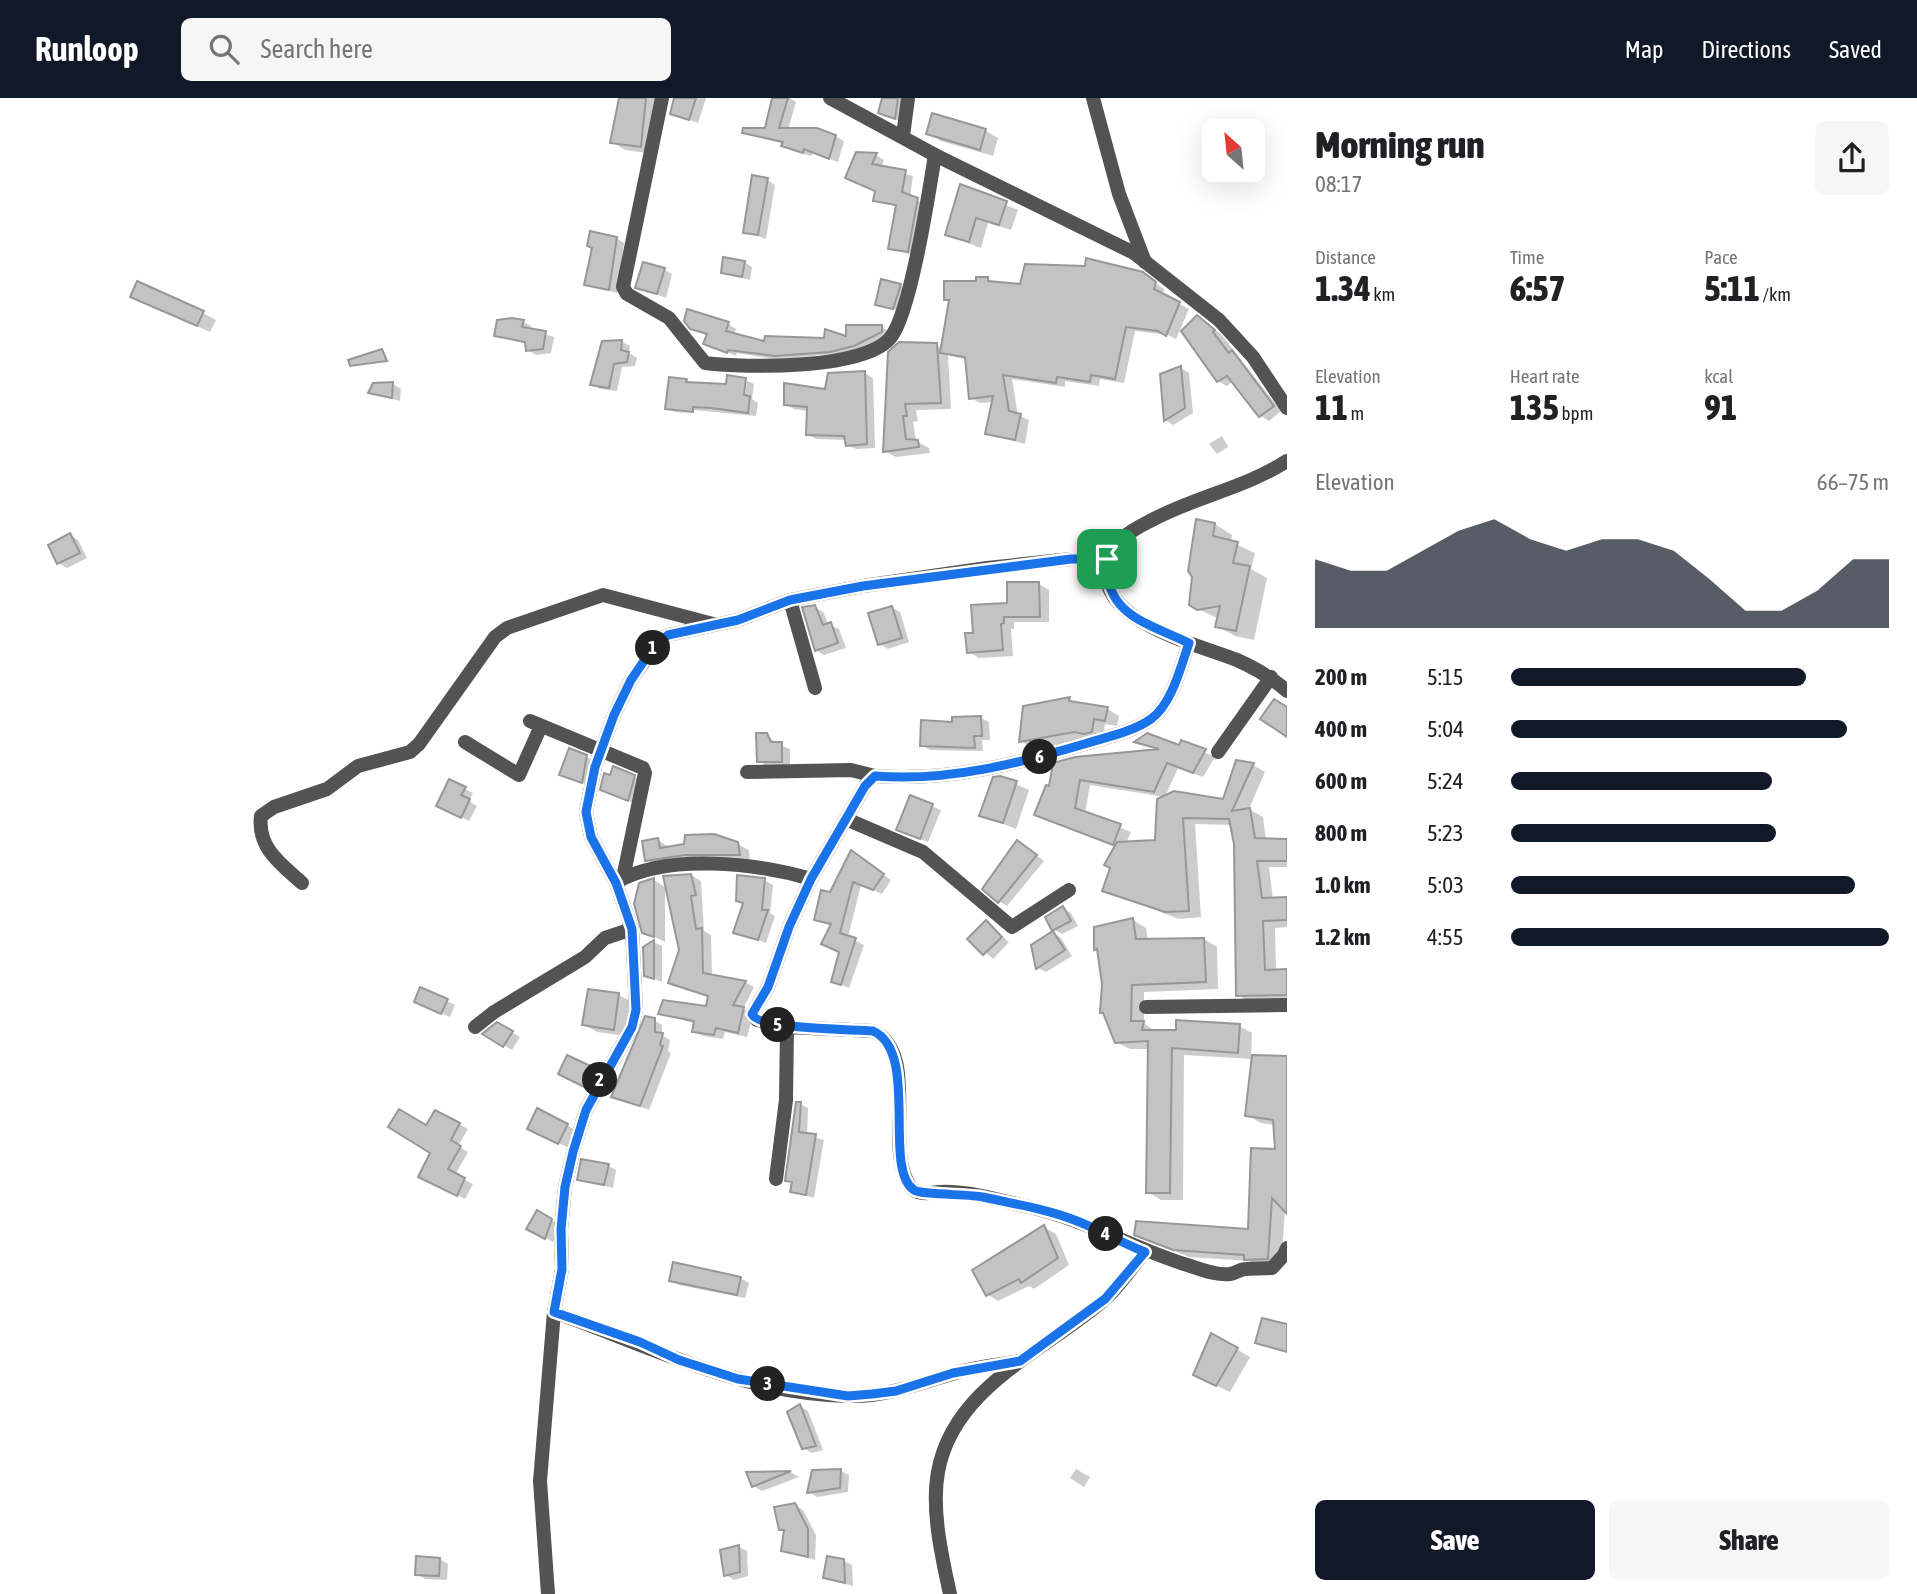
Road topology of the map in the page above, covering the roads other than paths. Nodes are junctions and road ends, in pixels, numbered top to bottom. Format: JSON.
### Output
{"nodes":[{"id":1,"x":662,"y":98,"type":"edge"},
{"id":2,"x":830,"y":98,"type":"edge"},
{"id":3,"x":908,"y":98,"type":"edge"},
{"id":4,"x":1093,"y":98,"type":"edge"},
{"id":5,"x":903,"y":136,"type":"junction"},
{"id":6,"x":935,"y":155,"type":"junction"},
{"id":7,"x":1146,"y":263,"type":"junction"},
{"id":8,"x":1287,"y":408,"type":"edge"},
{"id":9,"x":1287,"y":461,"type":"edge"},
{"id":10,"x":1107,"y":559,"type":"junction"},
{"id":11,"x":790,"y":600,"type":"junction"},
{"id":12,"x":715,"y":625,"type":"junction"},
{"id":13,"x":1189,"y":643,"type":"junction"},
{"id":14,"x":1271,"y":677,"type":"junction"},
{"id":15,"x":815,"y":688,"type":"dead end"},
{"id":16,"x":1287,"y":691,"type":"edge"},
{"id":17,"x":465,"y":742,"type":"dead end"},
{"id":18,"x":1218,"y":752,"type":"dead end"},
{"id":19,"x":600,"y":753,"type":"junction"},
{"id":20,"x":747,"y":772,"type":"dead end"},
{"id":21,"x":875,"y":776,"type":"junction"},
{"id":22,"x":846,"y":819,"type":"junction"},
{"id":23,"x":811,"y":879,"type":"junction"},
{"id":24,"x":619,"y":880,"type":"junction"},
{"id":25,"x":302,"y":883,"type":"dead end"},
{"id":26,"x":1069,"y":890,"type":"dead end"},
{"id":27,"x":632,"y":929,"type":"junction"},
{"id":28,"x":1287,"y":1005,"type":"edge"},
{"id":29,"x":1146,"y":1007,"type":"dead end"},
{"id":30,"x":475,"y":1027,"type":"dead end"},
{"id":31,"x":788,"y":1027,"type":"junction"},
{"id":32,"x":776,"y":1179,"type":"dead end"},
{"id":33,"x":1287,"y":1248,"type":"edge"},
{"id":34,"x":1145,"y":1252,"type":"junction"},
{"id":35,"x":554,"y":1312,"type":"junction"},
{"id":36,"x":1020,"y":1361,"type":"junction"},
{"id":37,"x":548,"y":1594,"type":"edge"},
{"id":38,"x":950,"y":1594,"type":"edge"}],
"edges":[{"from":1,"to":6,"type":"street"},
{"from":2,"to":5,"type":"street"},
{"from":3,"to":5,"type":"street"},
{"from":4,"to":7,"type":"street"},
{"from":5,"to":6,"type":"street"},
{"from":6,"to":7,"type":"street"},
{"from":7,"to":8,"type":"street"},
{"from":9,"to":10,"type":"street"},
{"from":10,"to":11,"type":"street"},
{"from":10,"to":13,"type":"street"},
{"from":11,"to":12,"type":"street"},
{"from":11,"to":15,"type":"street"},
{"from":12,"to":19,"type":"street"},
{"from":12,"to":25,"type":"street"},
{"from":13,"to":14,"type":"street"},
{"from":13,"to":21,"type":"street"},
{"from":14,"to":16,"type":"street"},
{"from":14,"to":18,"type":"street"},
{"from":17,"to":19,"type":"street"},
{"from":19,"to":24,"type":"street"},
{"from":19,"to":24,"type":"street"},
{"from":20,"to":21,"type":"street"},
{"from":21,"to":22,"type":"street"},
{"from":22,"to":23,"type":"street"},
{"from":22,"to":26,"type":"street"},
{"from":23,"to":24,"type":"street"},
{"from":23,"to":31,"type":"street"},
{"from":24,"to":27,"type":"street"},
{"from":27,"to":30,"type":"street"},
{"from":27,"to":35,"type":"street"},
{"from":28,"to":29,"type":"street"},
{"from":31,"to":32,"type":"street"},
{"from":31,"to":34,"type":"street"},
{"from":33,"to":34,"type":"street"},
{"from":34,"to":36,"type":"street"},
{"from":35,"to":36,"type":"street"},
{"from":35,"to":37,"type":"street"},
{"from":36,"to":38,"type":"street"}]}
